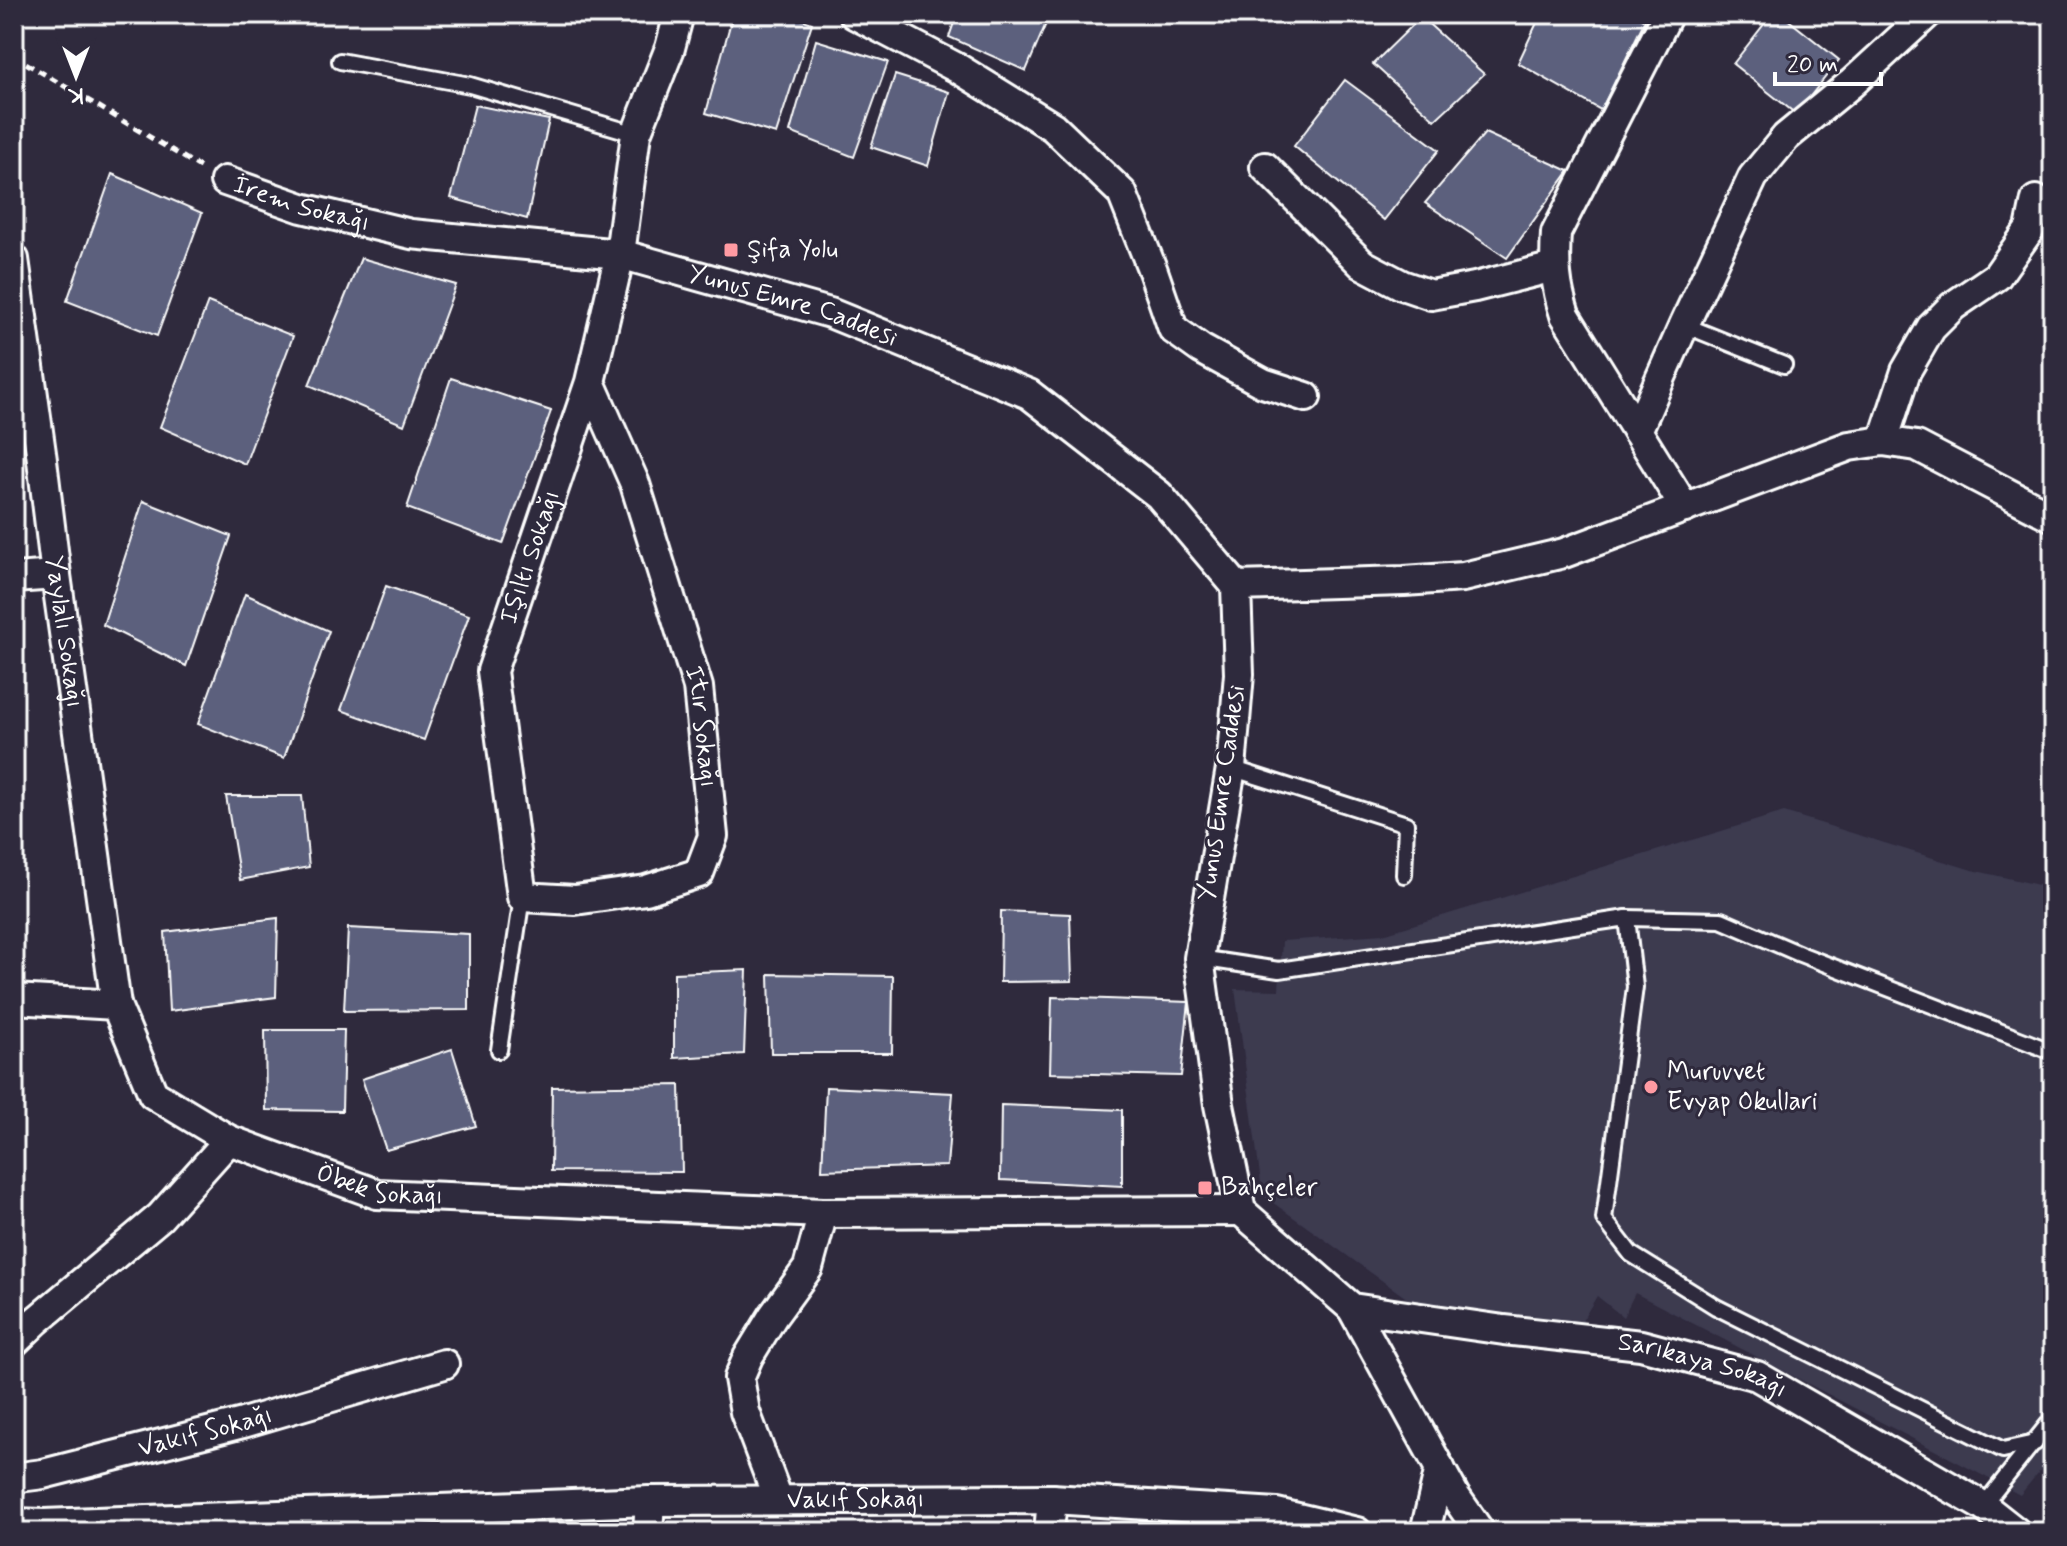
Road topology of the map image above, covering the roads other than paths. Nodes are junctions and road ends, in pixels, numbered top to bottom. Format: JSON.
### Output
{"nodes":[{"id":1,"x":679,"y":14,"type":"edge"},
{"id":2,"x":854,"y":14,"type":"edge"},
{"id":3,"x":1668,"y":14,"type":"edge"},
{"id":4,"x":1927,"y":14,"type":"edge"},
{"id":5,"x":340,"y":61,"type":"dead end"},
{"id":6,"x":636,"y":134,"type":"junction"},
{"id":7,"x":1265,"y":167,"type":"dead end"},
{"id":8,"x":225,"y":181,"type":"road end"},
{"id":9,"x":2036,"y":200,"type":"dead end"},
{"id":10,"x":620,"y":254,"type":"junction"},
{"id":11,"x":1554,"y":267,"type":"junction"},
{"id":12,"x":15,"y":270,"type":"edge"},
{"id":13,"x":1684,"y":325,"type":"junction"},
{"id":14,"x":1784,"y":365,"type":"dead end"},
{"id":15,"x":590,"y":382,"type":"junction"},
{"id":16,"x":1306,"y":397,"type":"dead end"},
{"id":17,"x":1637,"y":431,"type":"junction"},
{"id":18,"x":1883,"y":441,"type":"junction"},
{"id":19,"x":1685,"y":508,"type":"junction"},
{"id":20,"x":2053,"y":517,"type":"edge"},
{"id":21,"x":56,"y":575,"type":"junction"},
{"id":22,"x":14,"y":578,"type":"edge"},
{"id":23,"x":1236,"y":586,"type":"junction"},
{"id":24,"x":1231,"y":768,"type":"junction"},
{"id":25,"x":1404,"y":875,"type":"dead end"},
{"id":26,"x":522,"y":897,"type":"junction"},
{"id":27,"x":1627,"y":918,"type":"junction"},
{"id":28,"x":1199,"y":958,"type":"junction"},
{"id":29,"x":14,"y":999,"type":"edge"},
{"id":30,"x":116,"y":1005,"type":"junction"},
{"id":31,"x":499,"y":1050,"type":"dead end"},
{"id":32,"x":2053,"y":1052,"type":"edge"},
{"id":33,"x":229,"y":1140,"type":"junction"},
{"id":34,"x":1241,"y":1211,"type":"junction"},
{"id":35,"x":823,"y":1213,"type":"junction"},
{"id":36,"x":1352,"y":1308,"type":"junction"},
{"id":37,"x":14,"y":1342,"type":"edge"},
{"id":38,"x":444,"y":1364,"type":"dead end"},
{"id":39,"x":2053,"y":1418,"type":"edge"},
{"id":40,"x":2035,"y":1443,"type":"junction"},
{"id":41,"x":1440,"y":1468,"type":"junction"},
{"id":42,"x":14,"y":1481,"type":"edge"},
{"id":43,"x":778,"y":1499,"type":"junction"},
{"id":44,"x":1052,"y":1499,"type":"junction"},
{"id":45,"x":650,"y":1501,"type":"junction"},
{"id":46,"x":1983,"y":1506,"type":"junction"},
{"id":47,"x":14,"y":1523,"type":"edge"},
{"id":48,"x":648,"y":1532,"type":"edge"},
{"id":49,"x":1049,"y":1532,"type":"edge"},
{"id":50,"x":1357,"y":1532,"type":"edge"},
{"id":51,"x":1425,"y":1532,"type":"edge"},
{"id":52,"x":1480,"y":1532,"type":"edge"},
{"id":53,"x":2016,"y":1532,"type":"edge"}],
"edges":[{"from":1,"to":6,"type":"street","name":"Işıltı Sokağı"},
{"from":2,"to":16,"type":"street"},
{"from":3,"to":11,"type":"street"},
{"from":4,"to":13,"type":"street"},
{"from":5,"to":6,"type":"lane"},
{"from":6,"to":10,"type":"street","name":"Işıltı Sokağı"},
{"from":7,"to":11,"type":"street"},
{"from":8,"to":10,"type":"street","name":"İrem Sokağı"},
{"from":9,"to":18,"type":"street"},
{"from":10,"to":15,"type":"street","name":"Işıltı Sokağı"},
{"from":10,"to":23,"type":"street","name":"Yunus Emre Caddesi"},
{"from":11,"to":17,"type":"street"},
{"from":12,"to":21,"type":"street","name":"Yaylalı Sokağı"},
{"from":13,"to":14,"type":"lane"},
{"from":13,"to":17,"type":"street"},
{"from":15,"to":26,"type":"street","name":"Işıltı Sokağı"},
{"from":15,"to":26,"type":"street","name":"Itır Sokağı"},
{"from":17,"to":19,"type":"street"},
{"from":18,"to":19,"type":"street"},
{"from":18,"to":20,"type":"street"},
{"from":19,"to":23,"type":"street"},
{"from":21,"to":22,"type":"street"},
{"from":21,"to":30,"type":"street","name":"Yaylalı Sokağı"},
{"from":23,"to":24,"type":"street","name":"Yunus Emre Caddesi"},
{"from":24,"to":25,"type":"lane"},
{"from":24,"to":28,"type":"street","name":"Yunus Emre Caddesi"},
{"from":26,"to":31,"type":"lane"},
{"from":27,"to":28,"type":"lane"},
{"from":27,"to":32,"type":"lane"},
{"from":27,"to":40,"type":"lane"},
{"from":28,"to":34,"type":"street","name":"Yunus Emre Caddesi"},
{"from":29,"to":30,"type":"street"},
{"from":30,"to":33,"type":"street","name":"Öbek Sokağı"},
{"from":33,"to":35,"type":"street","name":"Öbek Sokağı"},
{"from":33,"to":37,"type":"street"},
{"from":34,"to":35,"type":"street","name":"Öbek Sokağı"},
{"from":34,"to":36,"type":"street"},
{"from":35,"to":43,"type":"street"},
{"from":36,"to":41,"type":"street"},
{"from":36,"to":46,"type":"street","name":"Sarıkaya Sokağı"},
{"from":38,"to":42,"type":"street","name":"Vakıf Sokağı"},
{"from":39,"to":40,"type":"lane"},
{"from":40,"to":46,"type":"lane"},
{"from":41,"to":51,"type":"street"},
{"from":41,"to":52,"type":"street"},
{"from":43,"to":44,"type":"street","name":"Vakıf Sokağı"},
{"from":43,"to":45,"type":"street","name":"Vakıf Sokağı"},
{"from":44,"to":49,"type":"street"},
{"from":44,"to":50,"type":"street","name":"Vakıf Sokağı"},
{"from":45,"to":47,"type":"street","name":"Vakıf Sokağı"},
{"from":45,"to":48,"type":"street"},
{"from":46,"to":53,"type":"street","name":"Sarıkaya Sokağı"}]}
